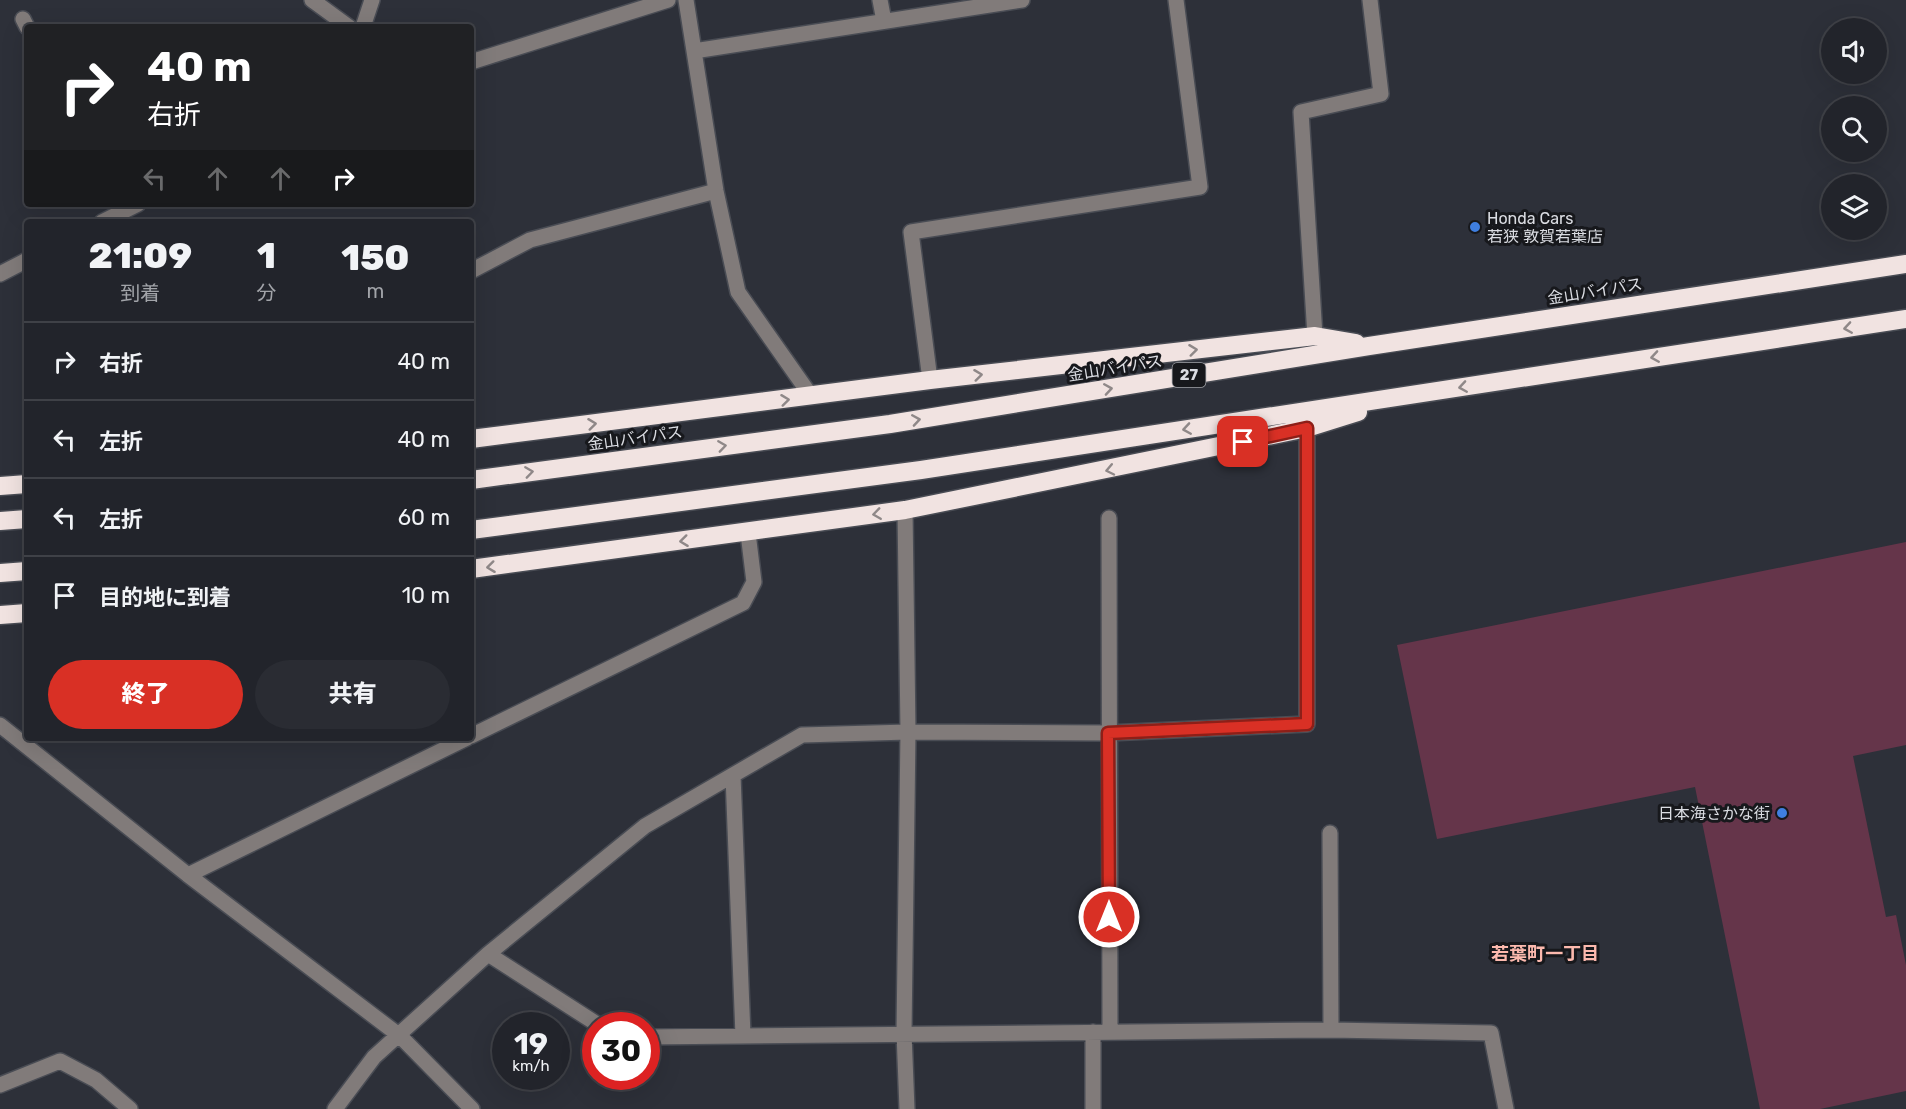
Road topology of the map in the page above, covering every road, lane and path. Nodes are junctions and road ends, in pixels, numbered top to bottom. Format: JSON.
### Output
{"nodes":[{"id":1,"x":312,"y":0,"type":"edge"},
{"id":2,"x":372,"y":0,"type":"edge"},
{"id":3,"x":668,"y":0,"type":"edge"},
{"id":4,"x":686,"y":0,"type":"edge"},
{"id":5,"x":880,"y":0,"type":"edge"},
{"id":6,"x":1022,"y":0,"type":"edge"},
{"id":7,"x":1176,"y":0,"type":"edge"},
{"id":8,"x":1370,"y":0,"type":"edge"},
{"id":9,"x":884,"y":21,"type":"junction"},
{"id":10,"x":345,"y":24,"type":"edge"},
{"id":11,"x":364,"y":24,"type":"edge"},
{"id":12,"x":694,"y":51,"type":"junction"},
{"id":13,"x":474,"y":61,"type":"edge"},
{"id":14,"x":716,"y":191,"type":"junction"},
{"id":15,"x":118,"y":208,"type":"edge"},
{"id":16,"x":105,"y":219,"type":"edge"},
{"id":17,"x":24,"y":262,"type":"edge"},
{"id":18,"x":1906,"y":264,"type":"edge"},
{"id":19,"x":474,"y":270,"type":"edge"},
{"id":20,"x":0,"y":274,"type":"edge"},
{"id":21,"x":1906,"y":319,"type":"edge"},
{"id":22,"x":1315,"y":336,"type":"junction"},
{"id":23,"x":1370,"y":346,"type":"junction"},
{"id":24,"x":930,"y":380,"type":"junction"},
{"id":25,"x":1411,"y":395,"type":"junction"},
{"id":26,"x":811,"y":396,"type":"junction"},
{"id":27,"x":1307,"y":428,"type":"junction"},
{"id":28,"x":474,"y":439,"type":"edge"},
{"id":29,"x":474,"y":480,"type":"edge"},
{"id":30,"x":24,"y":484,"type":"edge"},
{"id":31,"x":0,"y":486,"type":"edge"},
{"id":32,"x":905,"y":510,"type":"junction"},
{"id":33,"x":1109,"y":518,"type":"dead end"},
{"id":34,"x":24,"y":519,"type":"edge"},
{"id":35,"x":0,"y":521,"type":"edge"},
{"id":36,"x":474,"y":530,"type":"edge"},
{"id":37,"x":748,"y":533,"type":"junction"},
{"id":38,"x":474,"y":569,"type":"edge"},
{"id":39,"x":24,"y":571,"type":"edge"},
{"id":40,"x":0,"y":573,"type":"edge"},
{"id":41,"x":24,"y":613,"type":"edge"},
{"id":42,"x":0,"y":615,"type":"edge"},
{"id":43,"x":0,"y":725,"type":"edge"},
{"id":44,"x":908,"y":732,"type":"junction"},
{"id":45,"x":1108,"y":733,"type":"junction"},
{"id":46,"x":474,"y":735,"type":"edge"},
{"id":47,"x":461,"y":741,"type":"edge"},
{"id":48,"x":733,"y":775,"type":"junction"},
{"id":49,"x":1330,"y":833,"type":"dead end"},
{"id":50,"x":188,"y":875,"type":"junction"},
{"id":51,"x":488,"y":954,"type":"junction"},
{"id":52,"x":582,"y":1014,"type":"edge"},
{"id":53,"x":1330,"y":1030,"type":"junction"},
{"id":54,"x":1093,"y":1032,"type":"junction"},
{"id":55,"x":1110,"y":1032,"type":"junction"},
{"id":56,"x":904,"y":1033,"type":"junction"},
{"id":57,"x":400,"y":1036,"type":"junction"},
{"id":58,"x":743,"y":1036,"type":"junction"},
{"id":59,"x":660,"y":1037,"type":"edge"},
{"id":60,"x":0,"y":1085,"type":"edge"},
{"id":61,"x":130,"y":1109,"type":"edge"},
{"id":62,"x":335,"y":1109,"type":"edge"},
{"id":63,"x":472,"y":1109,"type":"edge"},
{"id":64,"x":907,"y":1109,"type":"edge"},
{"id":65,"x":1094,"y":1109,"type":"edge"},
{"id":66,"x":1506,"y":1109,"type":"edge"}],
"edges":[{"from":1,"to":10,"type":"street"},
{"from":2,"to":11,"type":"street"},
{"from":3,"to":13,"type":"street"},
{"from":4,"to":12,"type":"street"},
{"from":5,"to":9,"type":"street"},
{"from":6,"to":9,"type":"street"},
{"from":7,"to":24,"type":"street"},
{"from":8,"to":22,"type":"street"},
{"from":9,"to":12,"type":"street"},
{"from":12,"to":14,"type":"street"},
{"from":14,"to":19,"type":"street"},
{"from":14,"to":26,"type":"street"},
{"from":15,"to":16,"type":"street"},
{"from":17,"to":20,"type":"street"},
{"from":18,"to":23,"type":"highway","name":"金山バイパス","number":"27"},
{"from":21,"to":25,"type":"highway","one_way":true},
{"from":22,"to":23,"type":"highway"},
{"from":24,"to":22,"type":"highway","one_way":true},
{"from":29,"to":23,"type":"highway","name":"金山バイパス","number":"27","one_way":true},
{"from":24,"to":26,"type":"highway"},
{"from":25,"to":27,"type":"highway"},
{"from":25,"to":36,"type":"highway","one_way":true},
{"from":28,"to":26,"type":"highway","one_way":true},
{"from":27,"to":32,"type":"highway","one_way":true},
{"from":27,"to":45,"type":"street"},
{"from":30,"to":31,"type":"highway"},
{"from":32,"to":37,"type":"highway","one_way":true},
{"from":32,"to":44,"type":"street"},
{"from":33,"to":45,"type":"street"},
{"from":34,"to":35,"type":"highway"},
{"from":37,"to":38,"type":"highway","one_way":true},
{"from":37,"to":46,"type":"street"},
{"from":39,"to":40,"type":"highway"},
{"from":41,"to":42,"type":"highway"},
{"from":43,"to":50,"type":"street"},
{"from":44,"to":45,"type":"street"},
{"from":44,"to":48,"type":"street"},
{"from":44,"to":56,"type":"street"},
{"from":45,"to":55,"type":"street"},
{"from":47,"to":50,"type":"street"},
{"from":48,"to":51,"type":"street"},
{"from":48,"to":58,"type":"street"},
{"from":49,"to":53,"type":"street"},
{"from":50,"to":57,"type":"street"},
{"from":51,"to":52,"type":"street"},
{"from":51,"to":57,"type":"street"},
{"from":53,"to":55,"type":"street"},
{"from":53,"to":66,"type":"street"},
{"from":54,"to":55,"type":"street"},
{"from":54,"to":56,"type":"street"},
{"from":54,"to":65,"type":"street"},
{"from":56,"to":58,"type":"street"},
{"from":56,"to":64,"type":"street"},
{"from":57,"to":62,"type":"street"},
{"from":57,"to":63,"type":"street"},
{"from":58,"to":59,"type":"street"},
{"from":60,"to":61,"type":"street"}]}
